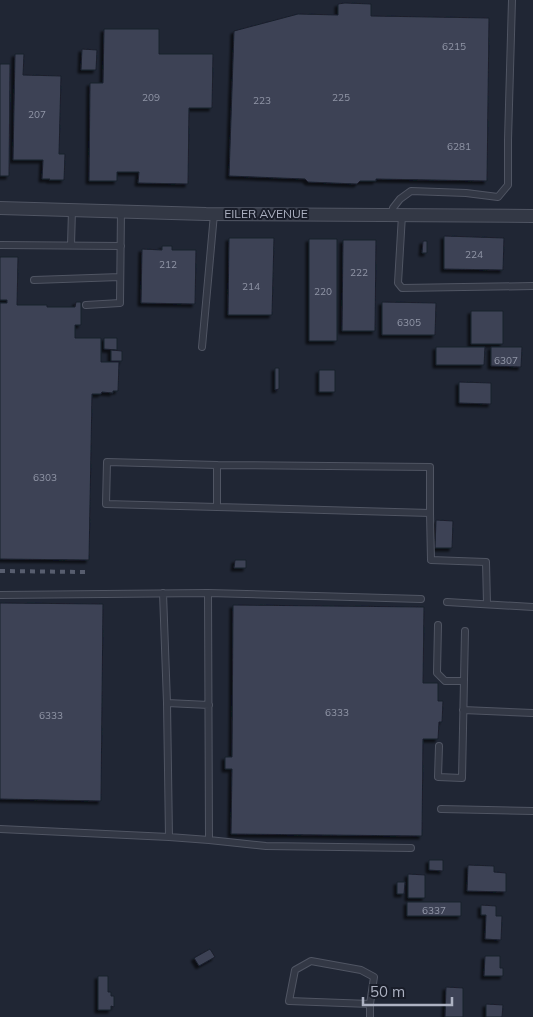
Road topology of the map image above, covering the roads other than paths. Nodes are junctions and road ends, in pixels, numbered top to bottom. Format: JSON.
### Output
{"nodes":[{"id":1,"x":512,"y":0,"type":"edge"},
{"id":2,"x":0,"y":208,"type":"edge"},
{"id":3,"x":72,"y":210,"type":"junction"},
{"id":4,"x":121,"y":211,"type":"junction"},
{"id":5,"x":214,"y":214,"type":"junction"},
{"id":6,"x":397,"y":215,"type":"junction"},
{"id":7,"x":533,"y":216,"type":"edge"},
{"id":8,"x":0,"y":245,"type":"edge"},
{"id":9,"x":71,"y":245,"type":"junction"},
{"id":10,"x":121,"y":246,"type":"junction"},
{"id":11,"x":120,"y":278,"type":"junction"},
{"id":12,"x":34,"y":280,"type":"dead end"},
{"id":13,"x":533,"y":286,"type":"edge"},
{"id":14,"x":86,"y":305,"type":"dead end"},
{"id":15,"x":202,"y":347,"type":"dead end"},
{"id":16,"x":217,"y":465,"type":"junction"},
{"id":17,"x":217,"y":507,"type":"junction"},
{"id":18,"x":430,"y":513,"type":"junction"},
{"id":19,"x":163,"y":593,"type":"junction"},
{"id":20,"x":208,"y":593,"type":"junction"},
{"id":21,"x":0,"y":595,"type":"edge"},
{"id":22,"x":421,"y":599,"type":"dead end"},
{"id":23,"x":447,"y":602,"type":"dead end"},
{"id":24,"x":487,"y":604,"type":"junction"},
{"id":25,"x":533,"y":608,"type":"edge"},
{"id":26,"x":438,"y":625,"type":"dead end"},
{"id":27,"x":464,"y":631,"type":"dead end"},
{"id":28,"x":464,"y":681,"type":"junction"},
{"id":29,"x":168,"y":703,"type":"junction"},
{"id":30,"x":209,"y":705,"type":"junction"},
{"id":31,"x":463,"y":710,"type":"junction"},
{"id":32,"x":533,"y":713,"type":"edge"},
{"id":33,"x":439,"y":746,"type":"dead end"},
{"id":34,"x":441,"y":809,"type":"dead end"},
{"id":35,"x":533,"y":811,"type":"edge"},
{"id":36,"x":0,"y":829,"type":"edge"},
{"id":37,"x":169,"y":837,"type":"junction"},
{"id":38,"x":209,"y":840,"type":"junction"},
{"id":39,"x":411,"y":848,"type":"dead end"},
{"id":40,"x":370,"y":1004,"type":"junction"},
{"id":41,"x":370,"y":1017,"type":"edge"}],
"edges":[{"from":1,"to":6,"type":"lane"},
{"from":2,"to":3,"type":"street","name":"EILER AVENUE"},
{"from":3,"to":4,"type":"street","name":"EILER AVENUE"},
{"from":3,"to":9,"type":"lane"},
{"from":4,"to":5,"type":"street","name":"EILER AVENUE"},
{"from":4,"to":10,"type":"lane"},
{"from":5,"to":6,"type":"street","name":"EILER AVENUE"},
{"from":5,"to":15,"type":"lane"},
{"from":6,"to":7,"type":"street","name":"EILER AVENUE"},
{"from":6,"to":13,"type":"lane"},
{"from":8,"to":9,"type":"lane"},
{"from":9,"to":10,"type":"lane"},
{"from":10,"to":11,"type":"lane"},
{"from":11,"to":12,"type":"lane"},
{"from":11,"to":14,"type":"lane"},
{"from":16,"to":17,"type":"lane"},
{"from":16,"to":17,"type":"lane"},
{"from":16,"to":18,"type":"lane"},
{"from":17,"to":18,"type":"lane"},
{"from":18,"to":24,"type":"lane"},
{"from":19,"to":20,"type":"lane"},
{"from":19,"to":21,"type":"lane"},
{"from":19,"to":29,"type":"lane"},
{"from":20,"to":22,"type":"lane"},
{"from":20,"to":30,"type":"lane"},
{"from":23,"to":24,"type":"lane"},
{"from":24,"to":25,"type":"lane"},
{"from":26,"to":28,"type":"lane"},
{"from":27,"to":28,"type":"lane"},
{"from":28,"to":31,"type":"lane"},
{"from":29,"to":30,"type":"lane"},
{"from":29,"to":37,"type":"lane"},
{"from":30,"to":38,"type":"lane"},
{"from":31,"to":32,"type":"lane"},
{"from":31,"to":33,"type":"lane"},
{"from":34,"to":35,"type":"lane"},
{"from":36,"to":37,"type":"lane"},
{"from":37,"to":38,"type":"lane"},
{"from":38,"to":39,"type":"lane"},
{"from":40,"to":40,"type":"lane"},
{"from":40,"to":41,"type":"lane"}]}
